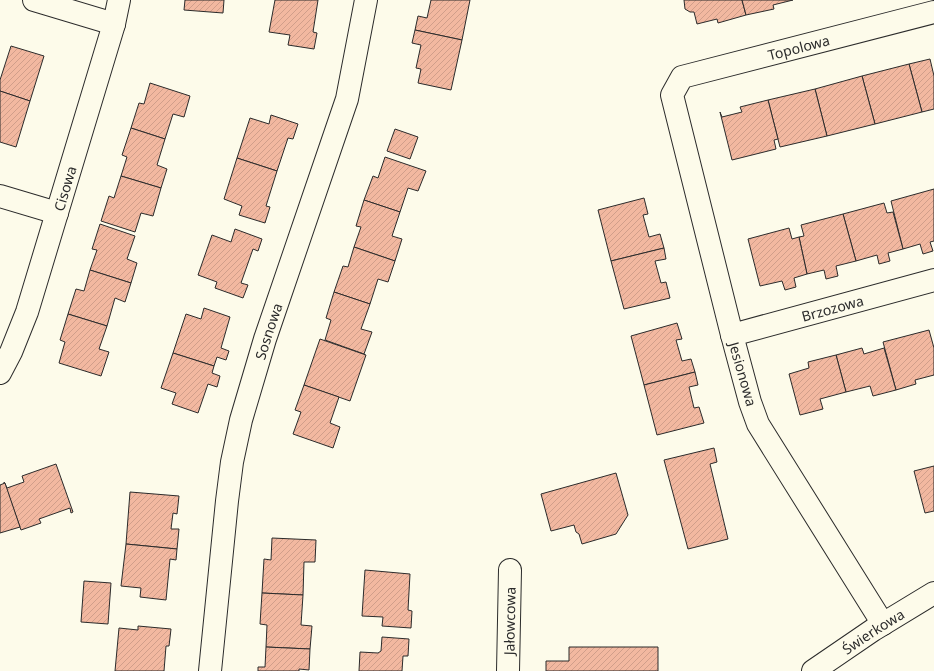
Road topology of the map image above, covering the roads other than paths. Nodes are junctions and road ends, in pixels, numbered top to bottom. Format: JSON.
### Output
{"nodes":[{"id":1,"x":34,"y":0,"type":"edge"},
{"id":2,"x":119,"y":0,"type":"edge"},
{"id":3,"x":366,"y":0,"type":"edge"},
{"id":4,"x":934,"y":12,"type":"edge"},
{"id":5,"x":114,"y":24,"type":"junction"},
{"id":6,"x":672,"y":95,"type":"joint"},
{"id":7,"x":0,"y":196,"type":"edge"},
{"id":8,"x":57,"y":213,"type":"junction"},
{"id":9,"x":934,"y":280,"type":"edge"},
{"id":10,"x":732,"y":335,"type":"junction"},
{"id":11,"x":0,"y":373,"type":"edge"},
{"id":12,"x":510,"y":570,"type":"dead end"},
{"id":13,"x":934,"y":593,"type":"edge"},
{"id":14,"x":883,"y":624,"type":"junction"},
{"id":15,"x":210,"y":671,"type":"edge"},
{"id":16,"x":508,"y":671,"type":"edge"},
{"id":17,"x":813,"y":671,"type":"edge"}],
"edges":[{"from":1,"to":5,"type":"street"},
{"from":2,"to":5,"type":"street","name":"Cisowa"},
{"from":3,"to":15,"type":"street","name":"Sosnowa"},
{"from":4,"to":6,"type":"street","name":"Topolowa"},
{"from":5,"to":8,"type":"street","name":"Cisowa"},
{"from":6,"to":10,"type":"street","name":"Jesionowa"},
{"from":7,"to":8,"type":"street"},
{"from":8,"to":11,"type":"street","name":"Cisowa"},
{"from":9,"to":10,"type":"street","name":"Brzozowa"},
{"from":10,"to":14,"type":"street","name":"Jesionowa"},
{"from":12,"to":16,"type":"street","name":"Jałowcowa"},
{"from":13,"to":14,"type":"street","name":"Świerkowa"},
{"from":14,"to":17,"type":"street","name":"Świerkowa"}]}
